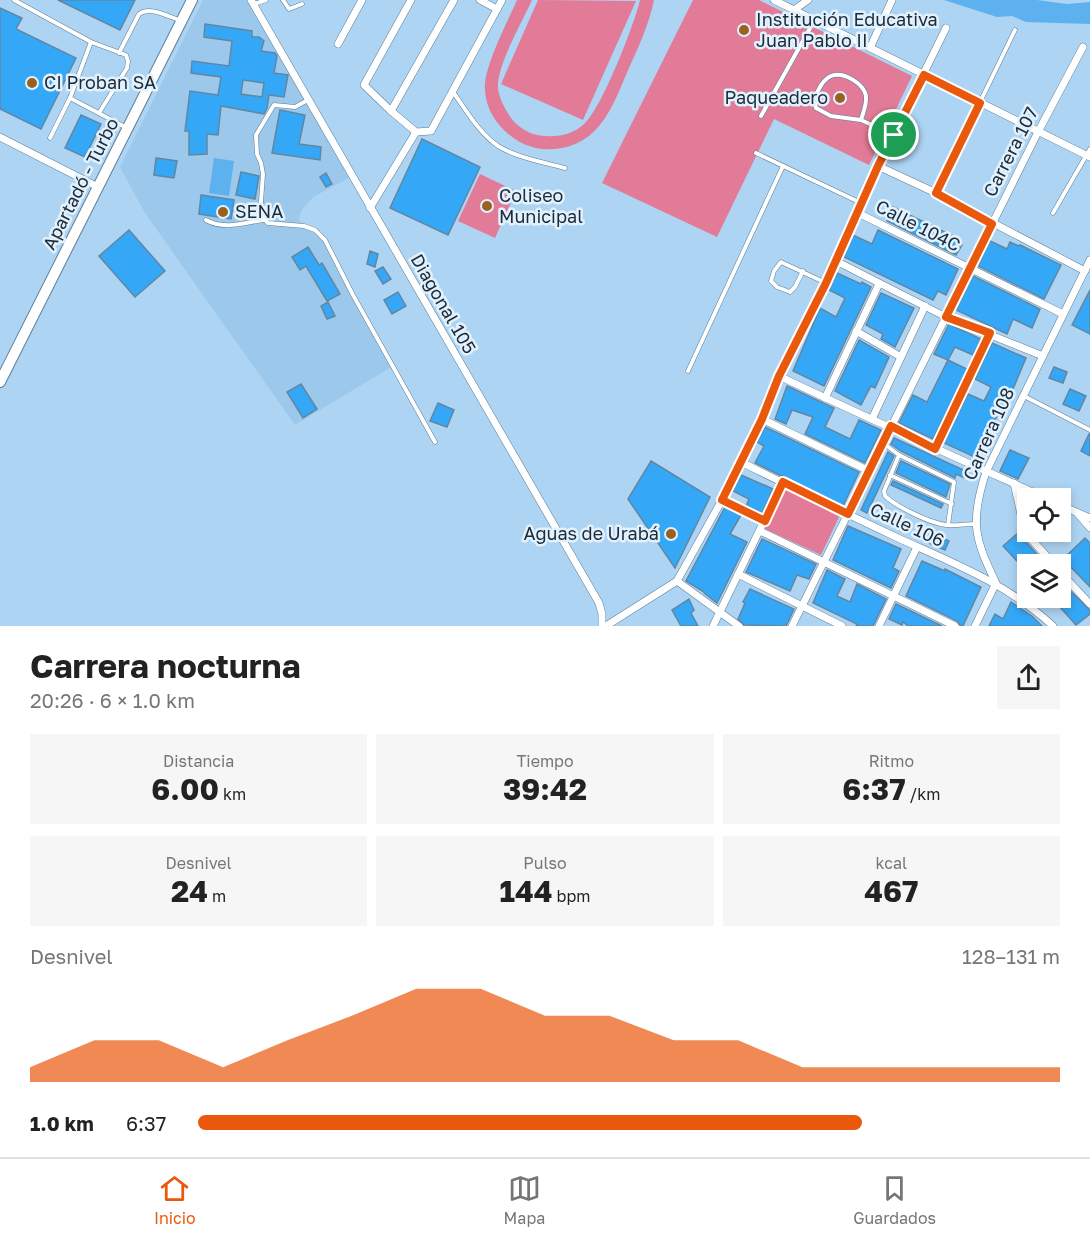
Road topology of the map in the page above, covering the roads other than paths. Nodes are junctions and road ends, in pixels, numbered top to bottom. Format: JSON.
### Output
{"nodes":[{"id":1,"x":14,"y":0,"type":"edge"},
{"id":2,"x":192,"y":0,"type":"edge"},
{"id":3,"x":266,"y":0,"type":"edge"},
{"id":4,"x":283,"y":0,"type":"edge"},
{"id":5,"x":362,"y":0,"type":"edge"},
{"id":6,"x":411,"y":0,"type":"edge"},
{"id":7,"x":454,"y":0,"type":"edge"},
{"id":8,"x":480,"y":0,"type":"edge"},
{"id":9,"x":502,"y":0,"type":"edge"},
{"id":10,"x":774,"y":0,"type":"edge"},
{"id":11,"x":808,"y":0,"type":"edge"},
{"id":12,"x":892,"y":0,"type":"edge"},
{"id":13,"x":22,"y":2,"type":"edge"},
{"id":14,"x":252,"y":2,"type":"edge"},
{"id":15,"x":302,"y":4,"type":"dead end"},
{"id":16,"x":497,"y":9,"type":"junction"},
{"id":17,"x":794,"y":10,"type":"junction"},
{"id":18,"x":182,"y":20,"type":"junction"},
{"id":19,"x":814,"y":20,"type":"junction"},
{"id":20,"x":946,"y":28,"type":"dead end"},
{"id":21,"x":1015,"y":30,"type":"dead end"},
{"id":22,"x":91,"y":42,"type":"junction"},
{"id":23,"x":338,"y":44,"type":"dead end"},
{"id":24,"x":1083,"y":47,"type":"dead end"},
{"id":25,"x":870,"y":48,"type":"junction"},
{"id":26,"x":120,"y":53,"type":"junction"},
{"id":27,"x":924,"y":75,"type":"junction"},
{"id":28,"x":452,"y":91,"type":"junction"},
{"id":29,"x":70,"y":98,"type":"junction"},
{"id":30,"x":308,"y":100,"type":"junction"},
{"id":31,"x":980,"y":103,"type":"junction"},
{"id":32,"x":391,"y":111,"type":"junction"},
{"id":33,"x":99,"y":114,"type":"junction"},
{"id":34,"x":761,"y":116,"type":"dead end"},
{"id":35,"x":861,"y":120,"type":"junction"},
{"id":36,"x":128,"y":129,"type":"junction"},
{"id":37,"x":416,"y":132,"type":"junction"},
{"id":38,"x":1038,"y":132,"type":"junction"},
{"id":39,"x":894,"y":135,"type":"junction"},
{"id":40,"x":0,"y":137,"type":"edge"},
{"id":41,"x":50,"y":138,"type":"dead end"},
{"id":42,"x":756,"y":153,"type":"dead end"},
{"id":43,"x":1089,"y":154,"type":"edge"},
{"id":44,"x":783,"y":166,"type":"junction"},
{"id":45,"x":878,"y":166,"type":"junction"},
{"id":46,"x":565,"y":168,"type":"dead end"},
{"id":47,"x":98,"y":187,"type":"junction"},
{"id":48,"x":936,"y":193,"type":"junction"},
{"id":49,"x":861,"y":203,"type":"junction"},
{"id":50,"x":370,"y":208,"type":"junction"},
{"id":51,"x":856,"y":212,"type":"junction"},
{"id":52,"x":1053,"y":213,"type":"dead end"},
{"id":53,"x":206,"y":220,"type":"dead end"},
{"id":54,"x":263,"y":220,"type":"junction"},
{"id":55,"x":992,"y":224,"type":"junction"},
{"id":56,"x":1090,"y":260,"type":"edge"},
{"id":57,"x":836,"y":261,"type":"junction"},
{"id":58,"x":969,"y":269,"type":"junction"},
{"id":59,"x":803,"y":271,"type":"junction"},
{"id":60,"x":1084,"y":271,"type":"junction"},
{"id":61,"x":826,"y":283,"type":"junction"},
{"id":62,"x":879,"y":284,"type":"junction"},
{"id":63,"x":925,"y":306,"type":"junction"},
{"id":64,"x":1063,"y":314,"type":"junction"},
{"id":65,"x":946,"y":317,"type":"junction"},
{"id":66,"x":856,"y":331,"type":"junction"},
{"id":67,"x":990,"y":333,"type":"junction"},
{"id":68,"x":1043,"y":356,"type":"junction"},
{"id":69,"x":901,"y":357,"type":"junction"},
{"id":70,"x":688,"y":371,"type":"dead end"},
{"id":71,"x":779,"y":376,"type":"junction"},
{"id":72,"x":0,"y":382,"type":"edge"},
{"id":73,"x":1023,"y":396,"type":"junction"},
{"id":74,"x":825,"y":398,"type":"junction"},
{"id":75,"x":762,"y":419,"type":"junction"},
{"id":76,"x":872,"y":419,"type":"junction"},
{"id":77,"x":891,"y":426,"type":"junction"},
{"id":78,"x":1090,"y":430,"type":"edge"},
{"id":79,"x":435,"y":442,"type":"dead end"},
{"id":80,"x":883,"y":443,"type":"junction"},
{"id":81,"x":935,"y":449,"type":"junction"},
{"id":82,"x":898,"y":455,"type":"junction"},
{"id":83,"x":741,"y":462,"type":"junction"},
{"id":84,"x":869,"y":471,"type":"junction"},
{"id":85,"x":986,"y":472,"type":"junction"},
{"id":86,"x":890,"y":475,"type":"junction"},
{"id":87,"x":783,"y":482,"type":"junction"},
{"id":88,"x":1014,"y":483,"type":"junction"},
{"id":89,"x":1025,"y":488,"type":"edge"},
{"id":90,"x":722,"y":500,"type":"junction"},
{"id":91,"x":952,"y":504,"type":"junction"},
{"id":92,"x":1071,"y":509,"type":"edge"},
{"id":93,"x":1076,"y":511,"type":"junction"},
{"id":94,"x":848,"y":514,"type":"junction"},
{"id":95,"x":1090,"y":518,"type":"edge"},
{"id":96,"x":765,"y":521,"type":"junction"},
{"id":97,"x":975,"y":524,"type":"junction"},
{"id":98,"x":948,"y":525,"type":"junction"},
{"id":99,"x":1090,"y":528,"type":"edge"},
{"id":100,"x":760,"y":531,"type":"junction"},
{"id":101,"x":917,"y":547,"type":"junction"},
{"id":102,"x":1045,"y":554,"type":"edge"},
{"id":103,"x":824,"y":562,"type":"junction"},
{"id":104,"x":738,"y":574,"type":"junction"},
{"id":105,"x":677,"y":580,"type":"junction"},
{"id":106,"x":996,"y":584,"type":"junction"},
{"id":107,"x":1071,"y":584,"type":"edge"},
{"id":108,"x":893,"y":596,"type":"junction"},
{"id":109,"x":1090,"y":604,"type":"edge"},
{"id":110,"x":801,"y":607,"type":"junction"},
{"id":111,"x":719,"y":613,"type":"junction"},
{"id":112,"x":604,"y":626,"type":"edge"},
{"id":113,"x":713,"y":626,"type":"edge"},
{"id":114,"x":739,"y":626,"type":"edge"},
{"id":115,"x":792,"y":626,"type":"edge"},
{"id":116,"x":842,"y":626,"type":"edge"},
{"id":117,"x":879,"y":626,"type":"edge"},
{"id":118,"x":955,"y":626,"type":"edge"},
{"id":119,"x":975,"y":626,"type":"edge"},
{"id":120,"x":1053,"y":626,"type":"edge"}],
"edges":[{"from":1,"to":13,"type":"lane"},
{"from":2,"to":18,"type":"main road","name":"Apartadó - Turbo"},
{"from":3,"to":14,"type":"lane"},
{"from":4,"to":15,"type":"lane"},
{"from":5,"to":23,"type":"street"},
{"from":6,"to":32,"type":"street"},
{"from":7,"to":32,"type":"street"},
{"from":8,"to":16,"type":"street"},
{"from":9,"to":16,"type":"street"},
{"from":10,"to":17,"type":"street"},
{"from":11,"to":17,"type":"street"},
{"from":12,"to":25,"type":"street"},
{"from":13,"to":22,"type":"lane"},
{"from":14,"to":30,"type":"street","name":"Diagonal 105"},
{"from":16,"to":28,"type":"street"},
{"from":17,"to":19,"type":"street"},
{"from":18,"to":26,"type":"lane"},
{"from":18,"to":36,"type":"main road","name":"Apartadó - Turbo"},
{"from":19,"to":25,"type":"street"},
{"from":19,"to":34,"type":"lane"},
{"from":20,"to":27,"type":"street"},
{"from":21,"to":31,"type":"lane"},
{"from":22,"to":26,"type":"lane"},
{"from":22,"to":29,"type":"lane"},
{"from":24,"to":38,"type":"street","name":"Carrera 107"},
{"from":25,"to":27,"type":"street"},
{"from":26,"to":33,"type":"lane"},
{"from":27,"to":31,"type":"street"},
{"from":27,"to":39,"type":"street"},
{"from":28,"to":37,"type":"street"},
{"from":28,"to":46,"type":"lane"},
{"from":29,"to":33,"type":"lane"},
{"from":29,"to":41,"type":"lane"},
{"from":30,"to":50,"type":"street","name":"Diagonal 105"},
{"from":30,"to":54,"type":"lane"},
{"from":31,"to":38,"type":"street"},
{"from":31,"to":48,"type":"lane"},
{"from":32,"to":37,"type":"street"},
{"from":33,"to":36,"type":"lane"},
{"from":35,"to":35,"type":"lane"},
{"from":35,"to":39,"type":"lane"},
{"from":36,"to":47,"type":"main road","name":"Apartadó - Turbo"},
{"from":37,"to":50,"type":"street"},
{"from":38,"to":43,"type":"street"},
{"from":38,"to":55,"type":"street","name":"Carrera 107"},
{"from":39,"to":45,"type":"street"},
{"from":40,"to":47,"type":"street"},
{"from":42,"to":44,"type":"lane"},
{"from":43,"to":52,"type":"lane"},
{"from":44,"to":49,"type":"lane"},
{"from":44,"to":70,"type":"lane"},
{"from":45,"to":48,"type":"street"},
{"from":45,"to":49,"type":"street"},
{"from":47,"to":72,"type":"main road","name":"Apartadó - Turbo"},
{"from":48,"to":55,"type":"street"},
{"from":49,"to":51,"type":"street"},
{"from":50,"to":112,"type":"street","name":"Diagonal 105"},
{"from":51,"to":57,"type":"street"},
{"from":51,"to":58,"type":"street","name":"Calle 104C"},
{"from":53,"to":54,"type":"lane"},
{"from":54,"to":79,"type":"lane"},
{"from":55,"to":58,"type":"street","name":"Carrera 107"},
{"from":55,"to":60,"type":"street"},
{"from":56,"to":60,"type":"street","name":"Carrera 108"},
{"from":57,"to":61,"type":"street"},
{"from":57,"to":62,"type":"street"},
{"from":58,"to":64,"type":"street","name":"Calle 104C"},
{"from":58,"to":65,"type":"street","name":"Carrera 107"},
{"from":59,"to":59,"type":"lane"},
{"from":59,"to":61,"type":"lane"},
{"from":60,"to":64,"type":"street","name":"Carrera 108"},
{"from":61,"to":71,"type":"street"},
{"from":62,"to":63,"type":"street"},
{"from":62,"to":66,"type":"street"},
{"from":63,"to":65,"type":"street"},
{"from":63,"to":69,"type":"street"},
{"from":64,"to":68,"type":"street","name":"Carrera 108"},
{"from":65,"to":67,"type":"street"},
{"from":65,"to":77,"type":"street","name":"Carrera 107"},
{"from":66,"to":69,"type":"street"},
{"from":66,"to":74,"type":"street"},
{"from":67,"to":68,"type":"street"},
{"from":67,"to":81,"type":"street"},
{"from":68,"to":73,"type":"street","name":"Carrera 108"},
{"from":69,"to":76,"type":"street"},
{"from":71,"to":74,"type":"street"},
{"from":71,"to":75,"type":"street"},
{"from":73,"to":78,"type":"lane"},
{"from":73,"to":85,"type":"street","name":"Carrera 108"},
{"from":74,"to":76,"type":"street"},
{"from":75,"to":83,"type":"street"},
{"from":75,"to":84,"type":"street"},
{"from":76,"to":77,"type":"street"},
{"from":77,"to":80,"type":"street","name":"Carrera 107"},
{"from":77,"to":81,"type":"street"},
{"from":80,"to":82,"type":"lane"},
{"from":80,"to":84,"type":"street","name":"Carrera 107"},
{"from":81,"to":85,"type":"street"},
{"from":82,"to":86,"type":"lane"},
{"from":82,"to":91,"type":"lane"},
{"from":83,"to":87,"type":"street","name":"Calle 106"},
{"from":83,"to":90,"type":"street"},
{"from":84,"to":94,"type":"street","name":"Carrera 107"},
{"from":85,"to":88,"type":"street"},
{"from":85,"to":97,"type":"street","name":"Carrera 108"},
{"from":86,"to":91,"type":"lane"},
{"from":86,"to":98,"type":"lane"},
{"from":87,"to":94,"type":"street","name":"Calle 106"},
{"from":87,"to":96,"type":"street"},
{"from":88,"to":89,"type":"street"},
{"from":88,"to":102,"type":"street"},
{"from":90,"to":96,"type":"street"},
{"from":90,"to":105,"type":"street"},
{"from":91,"to":98,"type":"lane"},
{"from":92,"to":93,"type":"street"},
{"from":93,"to":95,"type":"street"},
{"from":93,"to":99,"type":"street"},
{"from":94,"to":101,"type":"street","name":"Calle 106"},
{"from":94,"to":103,"type":"street","name":"Carrera 107"},
{"from":96,"to":100,"type":"street"},
{"from":97,"to":98,"type":"lane"},
{"from":97,"to":106,"type":"street","name":"Carrera 108"},
{"from":100,"to":103,"type":"street"},
{"from":100,"to":104,"type":"street"},
{"from":101,"to":106,"type":"street","name":"Calle 106"},
{"from":101,"to":108,"type":"street"},
{"from":103,"to":108,"type":"street"},
{"from":103,"to":110,"type":"street","name":"Carrera 107"},
{"from":104,"to":110,"type":"street"},
{"from":104,"to":111,"type":"street"},
{"from":105,"to":111,"type":"street"},
{"from":105,"to":112,"type":"street"},
{"from":106,"to":119,"type":"street"},
{"from":106,"to":120,"type":"street","name":"Calle 106"},
{"from":107,"to":109,"type":"street"},
{"from":108,"to":117,"type":"street"},
{"from":108,"to":118,"type":"street"},
{"from":110,"to":115,"type":"street","name":"Carrera 107"},
{"from":110,"to":116,"type":"street"},
{"from":111,"to":113,"type":"street"},
{"from":111,"to":114,"type":"street"}]}
